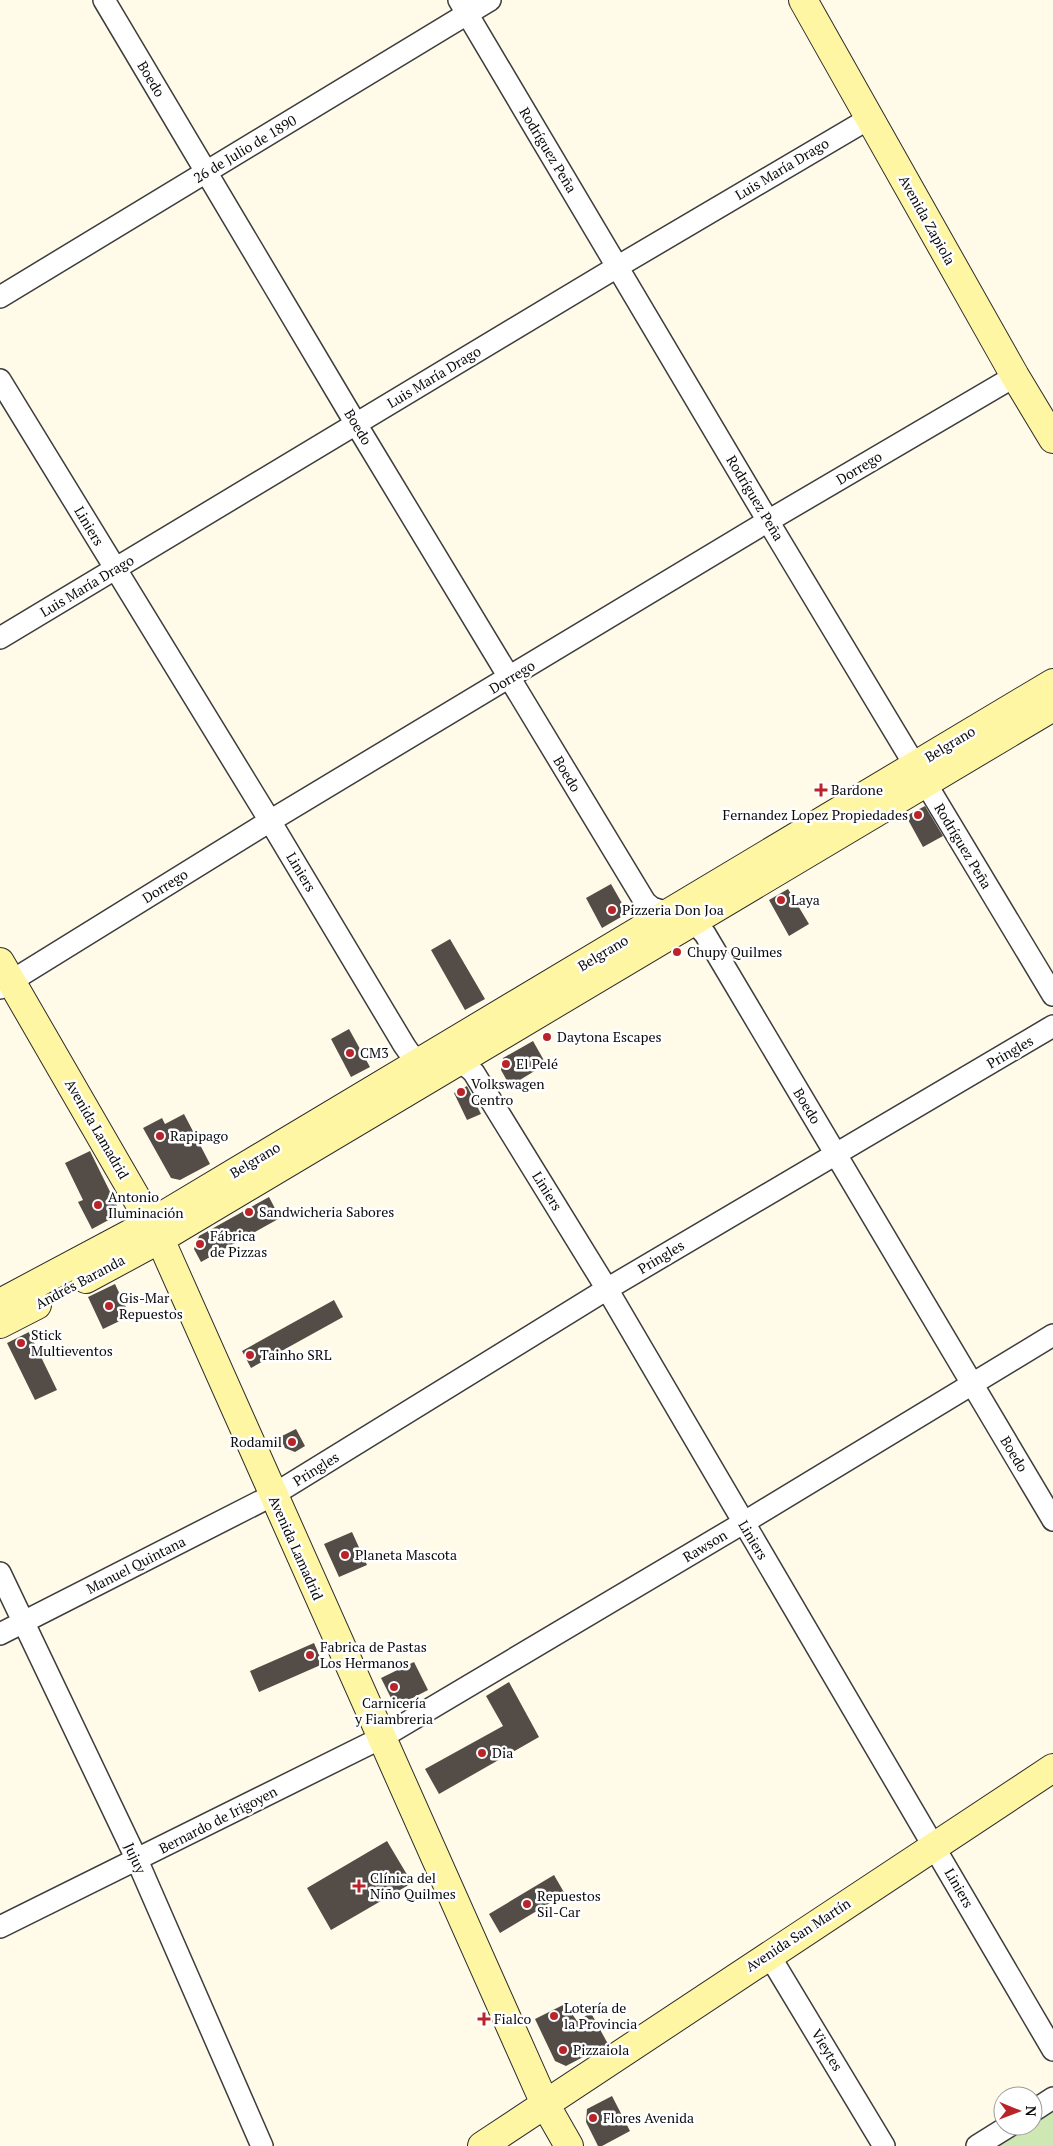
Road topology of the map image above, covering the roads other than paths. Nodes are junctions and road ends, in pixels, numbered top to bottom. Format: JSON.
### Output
{"nodes":[{"id":1,"x":104,"y":0,"type":"edge"},
{"id":2,"x":490,"y":0,"type":"edge"},
{"id":3,"x":802,"y":0,"type":"edge"},
{"id":4,"x":463,"y":7,"type":"edge"},
{"id":5,"x":870,"y":118,"type":"junction"},
{"id":6,"x":207,"y":172,"type":"junction"},
{"id":7,"x":617,"y":267,"type":"junction"},
{"id":8,"x":0,"y":297,"type":"edge"},
{"id":9,"x":1015,"y":376,"type":"junction"},
{"id":10,"x":0,"y":380,"type":"edge"},
{"id":11,"x":356,"y":424,"type":"junction"},
{"id":12,"x":1053,"y":439,"type":"edge"},
{"id":13,"x":768,"y":521,"type":"junction"},
{"id":14,"x":115,"y":569,"type":"junction"},
{"id":15,"x":0,"y":638,"type":"edge"},
{"id":16,"x":509,"y":679,"type":"junction"},
{"id":17,"x":1053,"y":683,"type":"edge"},
{"id":18,"x":1053,"y":707,"type":"edge"},
{"id":19,"x":920,"y":773,"type":"junction"},
{"id":20,"x":270,"y":821,"type":"junction"},
{"id":21,"x":681,"y":917,"type":"junction"},
{"id":22,"x":4,"y":977,"type":"edge"},
{"id":23,"x":1053,"y":995,"type":"edge"},
{"id":24,"x":1053,"y":1026,"type":"edge"},
{"id":25,"x":425,"y":1059,"type":"junction"},
{"id":26,"x":460,"y":1062,"type":"junction"},
{"id":27,"x":835,"y":1154,"type":"junction"},
{"id":28,"x":156,"y":1230,"type":"junction"},
{"id":29,"x":607,"y":1289,"type":"junction"},
{"id":30,"x":0,"y":1303,"type":"edge"},
{"id":31,"x":0,"y":1324,"type":"edge"},
{"id":32,"x":1053,"y":1335,"type":"edge"},
{"id":33,"x":972,"y":1383,"type":"junction"},
{"id":34,"x":273,"y":1496,"type":"junction"},
{"id":35,"x":1053,"y":1520,"type":"edge"},
{"id":36,"x":743,"y":1523,"type":"junction"},
{"id":37,"x":0,"y":1573,"type":"edge"},
{"id":38,"x":24,"y":1622,"type":"junction"},
{"id":39,"x":0,"y":1634,"type":"edge"},
{"id":40,"x":381,"y":1738,"type":"junction"},
{"id":41,"x":1053,"y":1768,"type":"edge"},
{"id":42,"x":935,"y":1846,"type":"junction"},
{"id":43,"x":136,"y":1860,"type":"junction"},
{"id":44,"x":0,"y":1927,"type":"edge"},
{"id":45,"x":769,"y":1955,"type":"junction"},
{"id":46,"x":1053,"y":2050,"type":"edge"},
{"id":47,"x":545,"y":2104,"type":"junction"},
{"id":48,"x":993,"y":2136,"type":"edge"},
{"id":49,"x":262,"y":2146,"type":"edge"},
{"id":50,"x":482,"y":2146,"type":"edge"},
{"id":51,"x":569,"y":2146,"type":"edge"},
{"id":52,"x":884,"y":2146,"type":"edge"},
{"id":53,"x":977,"y":2146,"type":"edge"}],
"edges":[{"from":1,"to":6,"type":"street","name":"Boedo"},
{"from":2,"to":4,"type":"street","name":"26 de Julio de 1890"},
{"from":3,"to":5,"type":"main road","name":"Avenida Zapiola"},
{"from":4,"to":6,"type":"street","name":"26 de Julio de 1890"},
{"from":4,"to":7,"type":"street","name":"Rodríguez Peña"},
{"from":5,"to":7,"type":"street","name":"Luis María Drago"},
{"from":5,"to":9,"type":"main road","name":"Avenida Zapiola"},
{"from":6,"to":8,"type":"street","name":"26 de Julio de 1890"},
{"from":6,"to":11,"type":"street","name":"Boedo"},
{"from":7,"to":11,"type":"street","name":"Luis María Drago"},
{"from":7,"to":13,"type":"street","name":"Rodríguez Peña"},
{"from":9,"to":12,"type":"main road","name":"Avenida Zapiola"},
{"from":9,"to":13,"type":"street","name":"Dorrego"},
{"from":10,"to":14,"type":"street","name":"Liniers"},
{"from":11,"to":14,"type":"street","name":"Luis María Drago"},
{"from":11,"to":16,"type":"street","name":"Boedo"},
{"from":13,"to":16,"type":"street","name":"Dorrego"},
{"from":13,"to":19,"type":"street","name":"Rodríguez Peña"},
{"from":14,"to":15,"type":"street","name":"Luis María Drago"},
{"from":14,"to":20,"type":"street","name":"Liniers"},
{"from":16,"to":20,"type":"street","name":"Dorrego"},
{"from":16,"to":21,"type":"street","name":"Boedo"},
{"from":17,"to":19,"type":"main road","name":"Belgrano"},
{"from":18,"to":19,"type":"main road","name":"Belgrano"},
{"from":19,"to":21,"type":"main road","name":"Belgrano"},
{"from":19,"to":23,"type":"street","name":"Rodríguez Peña"},
{"from":20,"to":22,"type":"street","name":"Dorrego"},
{"from":20,"to":25,"type":"street","name":"Liniers"},
{"from":21,"to":25,"type":"main road","name":"Belgrano"},
{"from":21,"to":26,"type":"main road","name":"Belgrano"},
{"from":21,"to":27,"type":"street","name":"Boedo"},
{"from":22,"to":28,"type":"main road","name":"Avenida Lamadrid"},
{"from":24,"to":27,"type":"street","name":"Pringles"},
{"from":25,"to":26,"type":"street","name":"Liniers"},
{"from":25,"to":28,"type":"main road","name":"Belgrano"},
{"from":26,"to":28,"type":"main road","name":"Belgrano"},
{"from":26,"to":29,"type":"street","name":"Liniers"},
{"from":27,"to":29,"type":"street","name":"Pringles"},
{"from":27,"to":33,"type":"street","name":"Boedo"},
{"from":28,"to":30,"type":"main road","name":"Andrés Baranda"},
{"from":28,"to":31,"type":"main road","name":"Andrés Baranda"},
{"from":28,"to":34,"type":"main road","name":"Avenida Lamadrid"},
{"from":29,"to":34,"type":"street","name":"Pringles"},
{"from":29,"to":36,"type":"street","name":"Liniers"},
{"from":32,"to":33,"type":"street","name":"Rawson"},
{"from":33,"to":35,"type":"street","name":"Boedo"},
{"from":33,"to":36,"type":"street","name":"Rawson"},
{"from":34,"to":38,"type":"street","name":"Manuel Quintana"},
{"from":34,"to":40,"type":"main road","name":"Avenida Lamadrid"},
{"from":36,"to":40,"type":"street","name":"Rawson"},
{"from":36,"to":42,"type":"street","name":"Liniers"},
{"from":37,"to":38,"type":"street","name":"Jujuy"},
{"from":38,"to":39,"type":"street","name":"Manuel Quintana"},
{"from":38,"to":43,"type":"street","name":"Jujuy"},
{"from":40,"to":43,"type":"street","name":"Bernardo de Irigoyen"},
{"from":40,"to":47,"type":"main road","name":"Avenida Lamadrid"},
{"from":41,"to":42,"type":"main road","name":"Avenida San Martín"},
{"from":42,"to":45,"type":"main road","name":"Avenida San Martín"},
{"from":42,"to":46,"type":"street","name":"Liniers"},
{"from":43,"to":44,"type":"street","name":"Bernardo de Irigoyen"},
{"from":43,"to":49,"type":"street","name":"Jujuy"},
{"from":45,"to":47,"type":"main road","name":"Avenida San Martín"},
{"from":45,"to":52,"type":"street","name":"Vieytes"},
{"from":47,"to":50,"type":"main road","name":"Avenida San Martín"},
{"from":47,"to":51,"type":"main road","name":"Avenida Lamadrid"},
{"from":48,"to":53,"type":"street"}]}
